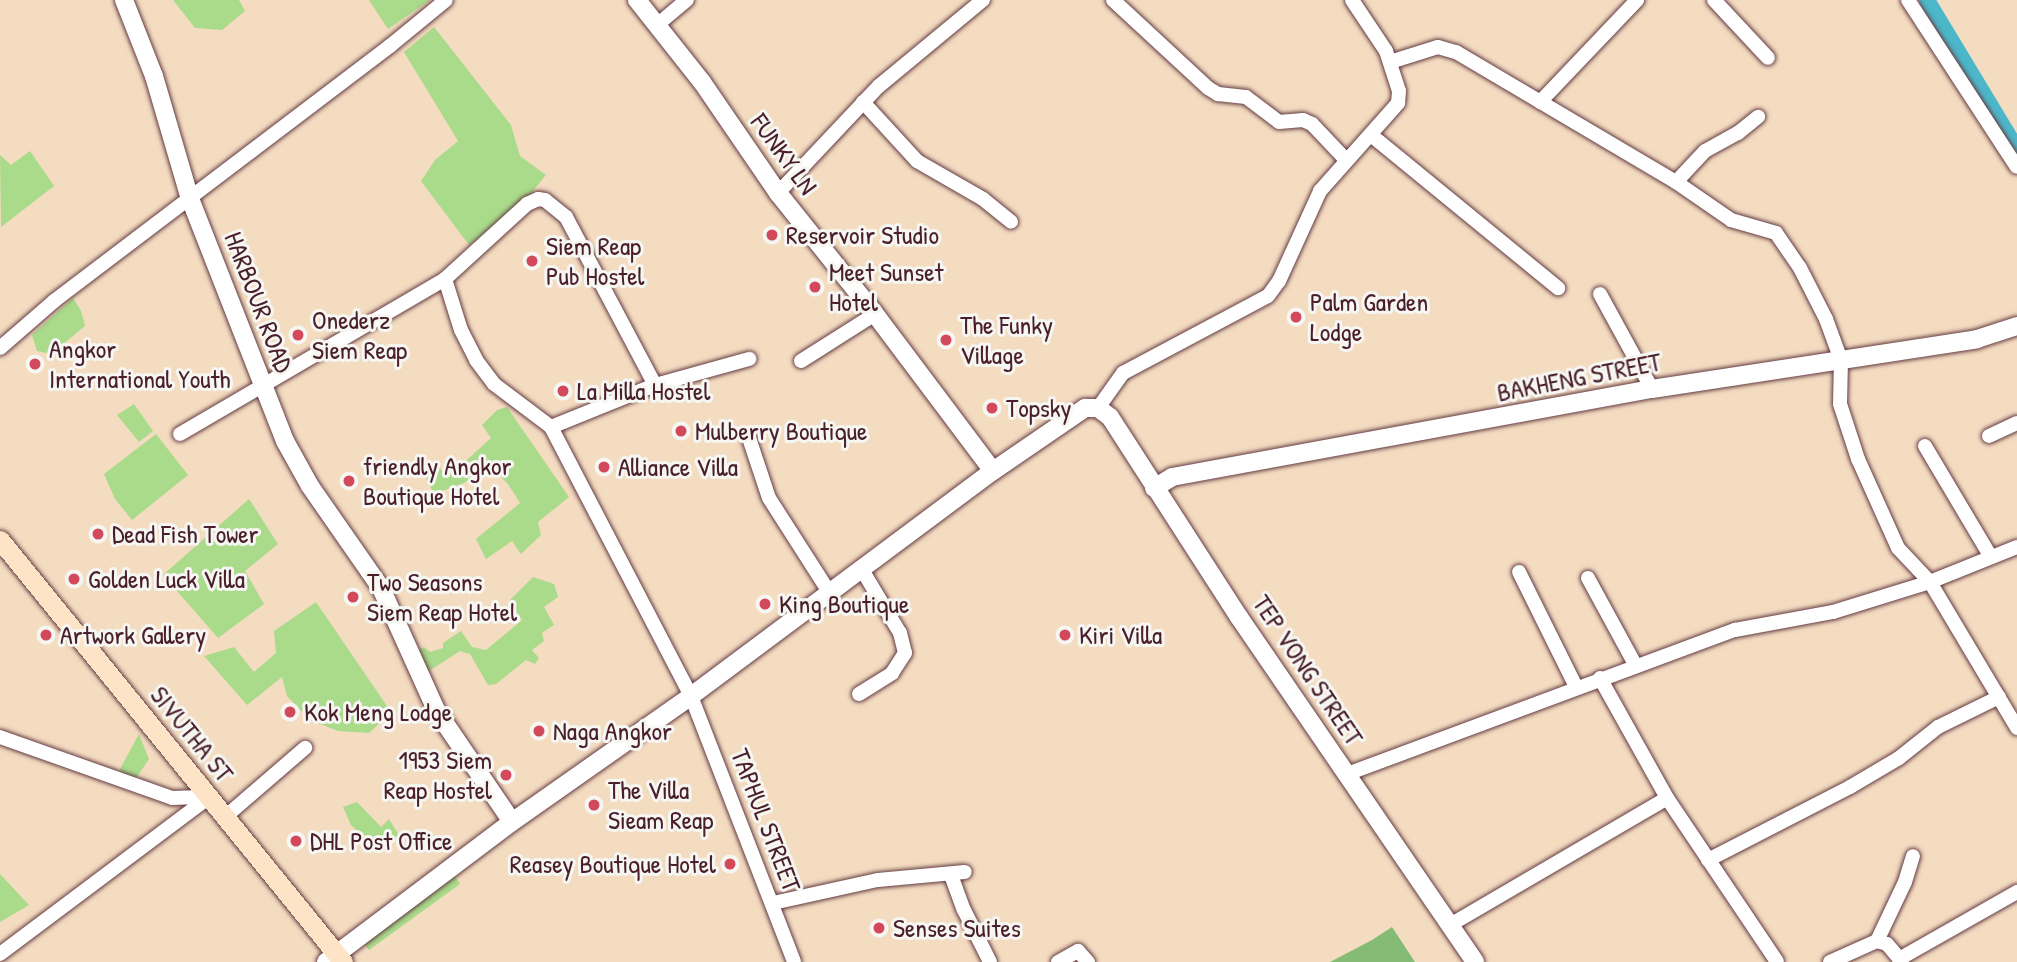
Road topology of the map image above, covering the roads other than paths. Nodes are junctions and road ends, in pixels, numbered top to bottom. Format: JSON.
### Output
{"nodes":[{"id":1,"x":124,"y":0,"type":"edge"},
{"id":2,"x":446,"y":0,"type":"edge"},
{"id":3,"x":637,"y":0,"type":"edge"},
{"id":4,"x":687,"y":0,"type":"edge"},
{"id":5,"x":983,"y":0,"type":"edge"},
{"id":6,"x":1113,"y":0,"type":"edge"},
{"id":7,"x":1352,"y":0,"type":"edge"},
{"id":8,"x":1714,"y":0,"type":"edge"},
{"id":9,"x":1908,"y":0,"type":"edge"},
{"id":10,"x":1627,"y":3,"type":"edge"},
{"id":11,"x":657,"y":25,"type":"junction"},
{"id":12,"x":1768,"y":58,"type":"dead end"},
{"id":13,"x":1390,"y":61,"type":"junction"},
{"id":14,"x":863,"y":102,"type":"junction"},
{"id":15,"x":1540,"y":102,"type":"junction"},
{"id":16,"x":1758,"y":117,"type":"dead end"},
{"id":17,"x":1371,"y":135,"type":"junction"},
{"id":18,"x":1346,"y":160,"type":"junction"},
{"id":19,"x":2017,"y":167,"type":"edge"},
{"id":20,"x":1676,"y":182,"type":"junction"},
{"id":21,"x":778,"y":193,"type":"junction"},
{"id":22,"x":189,"y":196,"type":"junction"},
{"id":23,"x":1011,"y":222,"type":"dead end"},
{"id":24,"x":444,"y":279,"type":"junction"},
{"id":25,"x":1559,"y":288,"type":"dead end"},
{"id":26,"x":1600,"y":294,"type":"dead end"},
{"id":27,"x":874,"y":314,"type":"junction"},
{"id":28,"x":2017,"y":326,"type":"edge"},
{"id":29,"x":0,"y":348,"type":"edge"},
{"id":30,"x":749,"y":359,"type":"dead end"},
{"id":31,"x":1841,"y":360,"type":"junction"},
{"id":32,"x":801,"y":361,"type":"dead end"},
{"id":33,"x":262,"y":384,"type":"junction"},
{"id":34,"x":655,"y":384,"type":"junction"},
{"id":35,"x":1652,"y":389,"type":"junction"},
{"id":36,"x":1098,"y":408,"type":"junction"},
{"id":37,"x":2017,"y":423,"type":"edge"},
{"id":38,"x":551,"y":427,"type":"junction"},
{"id":39,"x":180,"y":434,"type":"dead end"},
{"id":40,"x":1989,"y":436,"type":"dead end"},
{"id":41,"x":749,"y":438,"type":"dead end"},
{"id":42,"x":1925,"y":446,"type":"dead end"},
{"id":43,"x":993,"y":471,"type":"junction"},
{"id":44,"x":1154,"y":488,"type":"junction"},
{"id":45,"x":0,"y":540,"type":"edge"},
{"id":46,"x":2017,"y":547,"type":"edge"},
{"id":47,"x":1991,"y":557,"type":"junction"},
{"id":48,"x":861,"y":568,"type":"junction"},
{"id":49,"x":1519,"y":572,"type":"dead end"},
{"id":50,"x":1588,"y":578,"type":"dead end"},
{"id":51,"x":1930,"y":582,"type":"junction"},
{"id":52,"x":829,"y":592,"type":"junction"},
{"id":53,"x":1636,"y":666,"type":"junction"},
{"id":54,"x":1600,"y":678,"type":"junction"},
{"id":55,"x":1576,"y":687,"type":"junction"},
{"id":56,"x":859,"y":694,"type":"dead end"},
{"id":57,"x":691,"y":696,"type":"junction"},
{"id":58,"x":1999,"y":697,"type":"junction"},
{"id":59,"x":2017,"y":728,"type":"edge"},
{"id":60,"x":0,"y":737,"type":"edge"},
{"id":61,"x":305,"y":748,"type":"dead end"},
{"id":62,"x":1347,"y":774,"type":"junction"},
{"id":63,"x":209,"y":797,"type":"junction"},
{"id":64,"x":172,"y":798,"type":"junction"},
{"id":65,"x":1667,"y":798,"type":"junction"},
{"id":66,"x":225,"y":817,"type":"junction"},
{"id":67,"x":512,"y":822,"type":"junction"},
{"id":68,"x":171,"y":827,"type":"junction"},
{"id":69,"x":1913,"y":856,"type":"dead end"},
{"id":70,"x":1708,"y":860,"type":"junction"},
{"id":71,"x":2017,"y":892,"type":"edge"},
{"id":72,"x":773,"y":903,"type":"junction"},
{"id":73,"x":1450,"y":925,"type":"junction"},
{"id":74,"x":1877,"y":940,"type":"junction"},
{"id":75,"x":0,"y":954,"type":"edge"},
{"id":76,"x":336,"y":959,"type":"edge"},
{"id":77,"x":1900,"y":960,"type":"edge"},
{"id":78,"x":794,"y":962,"type":"edge"},
{"id":79,"x":990,"y":962,"type":"edge"},
{"id":80,"x":1058,"y":962,"type":"edge"},
{"id":81,"x":1087,"y":962,"type":"edge"},
{"id":82,"x":1475,"y":962,"type":"edge"},
{"id":83,"x":1777,"y":962,"type":"edge"},
{"id":84,"x":1830,"y":962,"type":"edge"}],
"edges":[{"from":1,"to":22,"type":"street","name":"HARBOUR ROAD"},
{"from":2,"to":22,"type":"street"},
{"from":3,"to":11,"type":"street","name":"FUNKY LN"},
{"from":4,"to":11,"type":"street"},
{"from":5,"to":14,"type":"street"},
{"from":6,"to":18,"type":"street"},
{"from":7,"to":13,"type":"street"},
{"from":8,"to":12,"type":"street"},
{"from":9,"to":19,"type":"street"},
{"from":10,"to":15,"type":"street"},
{"from":11,"to":21,"type":"street","name":"FUNKY LN"},
{"from":13,"to":15,"type":"street"},
{"from":13,"to":17,"type":"street"},
{"from":14,"to":21,"type":"street"},
{"from":14,"to":23,"type":"street"},
{"from":15,"to":20,"type":"street"},
{"from":16,"to":20,"type":"street"},
{"from":17,"to":18,"type":"street"},
{"from":17,"to":25,"type":"street"},
{"from":18,"to":36,"type":"street"},
{"from":20,"to":31,"type":"street"},
{"from":21,"to":27,"type":"street","name":"FUNKY LN"},
{"from":22,"to":29,"type":"street"},
{"from":22,"to":33,"type":"street","name":"HARBOUR ROAD"},
{"from":24,"to":33,"type":"street"},
{"from":24,"to":34,"type":"street"},
{"from":24,"to":38,"type":"street"},
{"from":26,"to":35,"type":"street"},
{"from":27,"to":32,"type":"street"},
{"from":27,"to":43,"type":"street","name":"FUNKY LN"},
{"from":28,"to":31,"type":"street","name":"BAKHENG STREET"},
{"from":30,"to":34,"type":"street"},
{"from":31,"to":35,"type":"street","name":"BAKHENG STREET"},
{"from":31,"to":51,"type":"street"},
{"from":33,"to":39,"type":"street"},
{"from":33,"to":67,"type":"street","name":"HARBOUR ROAD"},
{"from":34,"to":38,"type":"street"},
{"from":35,"to":44,"type":"street","name":"BAKHENG STREET"},
{"from":36,"to":43,"type":"street"},
{"from":36,"to":44,"type":"street","name":"TEP VONG STREET"},
{"from":37,"to":40,"type":"street"},
{"from":38,"to":57,"type":"street","name":"TAPHUL STREET"},
{"from":41,"to":52,"type":"street"},
{"from":42,"to":47,"type":"street"},
{"from":43,"to":48,"type":"street"},
{"from":44,"to":62,"type":"street","name":"TEP VONG STREET"},
{"from":45,"to":63,"type":"main road","name":"SIVUTHA ST"},
{"from":46,"to":47,"type":"street"},
{"from":47,"to":51,"type":"street"},
{"from":48,"to":52,"type":"street"},
{"from":48,"to":56,"type":"street"},
{"from":49,"to":55,"type":"street"},
{"from":50,"to":53,"type":"street"},
{"from":51,"to":53,"type":"street"},
{"from":51,"to":58,"type":"street"},
{"from":52,"to":57,"type":"street"},
{"from":53,"to":54,"type":"street"},
{"from":54,"to":55,"type":"street"},
{"from":54,"to":65,"type":"street"},
{"from":55,"to":62,"type":"street"},
{"from":57,"to":67,"type":"street"},
{"from":57,"to":72,"type":"street","name":"TAPHUL STREET"},
{"from":58,"to":59,"type":"street"},
{"from":58,"to":70,"type":"street"},
{"from":60,"to":64,"type":"street"},
{"from":61,"to":66,"type":"street"},
{"from":62,"to":73,"type":"street","name":"TEP VONG STREET"},
{"from":63,"to":64,"type":"street"},
{"from":63,"to":66,"type":"main road","name":"SIVUTHA ST"},
{"from":63,"to":68,"type":"street"},
{"from":64,"to":68,"type":"street"},
{"from":65,"to":70,"type":"street"},
{"from":65,"to":73,"type":"street"},
{"from":66,"to":76,"type":"main road","name":"SIVUTHA ST"},
{"from":67,"to":76,"type":"street"},
{"from":68,"to":75,"type":"street"},
{"from":69,"to":74,"type":"street"},
{"from":70,"to":83,"type":"street"},
{"from":71,"to":77,"type":"street"},
{"from":72,"to":78,"type":"street","name":"TAPHUL STREET"},
{"from":72,"to":79,"type":"street"},
{"from":73,"to":82,"type":"street","name":"TEP VONG STREET"},
{"from":74,"to":77,"type":"street"},
{"from":74,"to":84,"type":"street"},
{"from":80,"to":81,"type":"street"}]}
